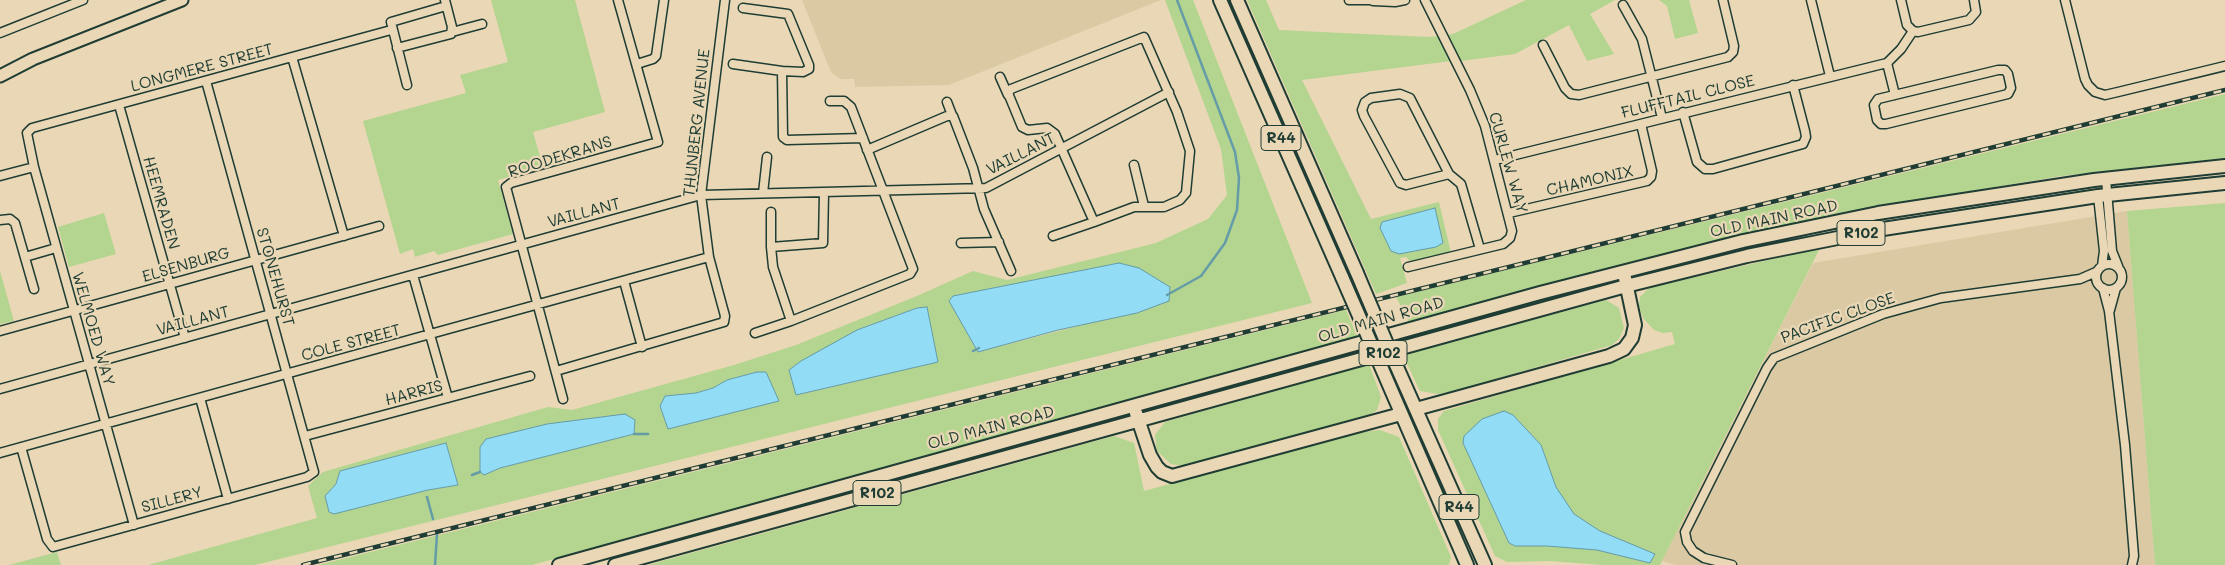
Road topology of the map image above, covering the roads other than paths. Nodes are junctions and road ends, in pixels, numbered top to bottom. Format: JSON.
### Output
{"nodes":[{"id":1,"x":83,"y":0,"type":"edge"},
{"id":2,"x":182,"y":0,"type":"edge"},
{"id":3,"x":618,"y":0,"type":"edge"},
{"id":4,"x":664,"y":0,"type":"edge"},
{"id":5,"x":724,"y":0,"type":"edge"},
{"id":6,"x":730,"y":0,"type":"edge"},
{"id":7,"x":1220,"y":0,"type":"edge"},
{"id":8,"x":1237,"y":0,"type":"edge"},
{"id":9,"x":1349,"y":0,"type":"edge"},
{"id":10,"x":1405,"y":0,"type":"edge"},
{"id":11,"x":1425,"y":0,"type":"edge"},
{"id":12,"x":1723,"y":0,"type":"edge"},
{"id":13,"x":1811,"y":0,"type":"edge"},
{"id":14,"x":1901,"y":0,"type":"edge"},
{"id":15,"x":1974,"y":0,"type":"edge"},
{"id":16,"x":2065,"y":0,"type":"edge"},
{"id":17,"x":1373,"y":1,"type":"edge"},
{"id":18,"x":446,"y":3,"type":"edge"},
{"id":19,"x":1623,"y":5,"type":"dead end"},
{"id":20,"x":744,"y":8,"type":"dead end"},
{"id":21,"x":723,"y":15,"type":"junction"},
{"id":22,"x":482,"y":24,"type":"dead end"},
{"id":23,"x":392,"y":30,"type":"junction"},
{"id":24,"x":1913,"y":31,"type":"junction"},
{"id":25,"x":452,"y":32,"type":"junction"},
{"id":26,"x":0,"y":33,"type":"edge"},
{"id":27,"x":1543,"y":45,"type":"dead end"},
{"id":28,"x":397,"y":48,"type":"junction"},
{"id":29,"x":292,"y":57,"type":"junction"},
{"id":30,"x":33,"y":59,"type":"junction"},
{"id":31,"x":1887,"y":63,"type":"junction"},
{"id":32,"x":637,"y":64,"type":"junction"},
{"id":33,"x":733,"y":64,"type":"dead end"},
{"id":34,"x":2225,"y":66,"type":"edge"},
{"id":35,"x":0,"y":69,"type":"edge"},
{"id":36,"x":782,"y":71,"type":"junction"},
{"id":37,"x":0,"y":76,"type":"edge"},
{"id":38,"x":1652,"y":76,"type":"junction"},
{"id":39,"x":1830,"y":76,"type":"junction"},
{"id":40,"x":1000,"y":77,"type":"dead end"},
{"id":41,"x":206,"y":81,"type":"junction"},
{"id":42,"x":407,"y":85,"type":"dead end"},
{"id":43,"x":1793,"y":85,"type":"junction"},
{"id":44,"x":1169,"y":92,"type":"junction"},
{"id":45,"x":1008,"y":95,"type":"junction"},
{"id":46,"x":1895,"y":96,"type":"junction"},
{"id":47,"x":830,"y":101,"type":"dead end"},
{"id":48,"x":947,"y":102,"type":"dead end"},
{"id":49,"x":119,"y":105,"type":"junction"},
{"id":50,"x":1683,"y":112,"type":"junction"},
{"id":51,"x":952,"y":115,"type":"junction"},
{"id":52,"x":1662,"y":118,"type":"junction"},
{"id":53,"x":1641,"y":124,"type":"junction"},
{"id":54,"x":863,"y":138,"type":"junction"},
{"id":55,"x":27,"y":139,"type":"joint"},
{"id":56,"x":1063,"y":148,"type":"junction"},
{"id":57,"x":868,"y":150,"type":"junction"},
{"id":58,"x":767,"y":157,"type":"dead end"},
{"id":59,"x":1495,"y":160,"type":"junction"},
{"id":60,"x":1134,"y":165,"type":"dead end"},
{"id":61,"x":34,"y":166,"type":"junction"},
{"id":62,"x":2225,"y":166,"type":"edge"},
{"id":63,"x":1449,"y":174,"type":"junction"},
{"id":64,"x":0,"y":176,"type":"edge"},
{"id":65,"x":2106,"y":178,"type":"junction"},
{"id":66,"x":2225,"y":183,"type":"edge"},
{"id":67,"x":979,"y":189,"type":"junction"},
{"id":68,"x":882,"y":192,"type":"junction"},
{"id":69,"x":763,"y":193,"type":"junction"},
{"id":70,"x":824,"y":193,"type":"junction"},
{"id":71,"x":701,"y":195,"type":"junction"},
{"id":72,"x":2103,"y":195,"type":"junction"},
{"id":73,"x":1144,"y":206,"type":"junction"},
{"id":74,"x":771,"y":212,"type":"dead end"},
{"id":75,"x":1508,"y":213,"type":"junction"},
{"id":76,"x":0,"y":220,"type":"edge"},
{"id":77,"x":1094,"y":222,"type":"junction"},
{"id":78,"x":379,"y":226,"type":"dead end"},
{"id":79,"x":344,"y":236,"type":"junction"},
{"id":80,"x":1053,"y":236,"type":"dead end"},
{"id":81,"x":999,"y":242,"type":"junction"},
{"id":82,"x":961,"y":243,"type":"dead end"},
{"id":83,"x":522,"y":244,"type":"junction"},
{"id":84,"x":771,"y":247,"type":"junction"},
{"id":85,"x":56,"y":248,"type":"junction"},
{"id":86,"x":1480,"y":250,"type":"junction"},
{"id":87,"x":709,"y":256,"type":"junction"},
{"id":88,"x":25,"y":257,"type":"junction"},
{"id":89,"x":256,"y":260,"type":"junction"},
{"id":90,"x":2118,"y":266,"type":"junction"},
{"id":91,"x":1408,"y":267,"type":"dead end"},
{"id":92,"x":2099,"y":269,"type":"junction"},
{"id":93,"x":1623,"y":271,"type":"junction"},
{"id":94,"x":1011,"y":272,"type":"dead end"},
{"id":95,"x":413,"y":275,"type":"junction"},
{"id":96,"x":2080,"y":279,"type":"junction"},
{"id":97,"x":624,"y":281,"type":"junction"},
{"id":98,"x":170,"y":284,"type":"junction"},
{"id":99,"x":1626,"y":286,"type":"junction"},
{"id":100,"x":2100,"y":286,"type":"junction"},
{"id":101,"x":2116,"y":288,"type":"junction"},
{"id":102,"x":34,"y":289,"type":"dead end"},
{"id":103,"x":538,"y":304,"type":"junction"},
{"id":104,"x":74,"y":311,"type":"junction"},
{"id":105,"x":2109,"y":311,"type":"junction"},
{"id":106,"x":271,"y":314,"type":"junction"},
{"id":107,"x":791,"y":321,"type":"junction"},
{"id":108,"x":0,"y":331,"type":"edge"},
{"id":109,"x":755,"y":333,"type":"dead end"},
{"id":110,"x":430,"y":335,"type":"junction"},
{"id":111,"x":185,"y":338,"type":"junction"},
{"id":112,"x":642,"y":347,"type":"junction"},
{"id":113,"x":89,"y":364,"type":"junction"},
{"id":114,"x":556,"y":371,"type":"junction"},
{"id":115,"x":287,"y":374,"type":"junction"},
{"id":116,"x":530,"y":376,"type":"dead end"},
{"id":117,"x":0,"y":389,"type":"edge"},
{"id":118,"x":200,"y":398,"type":"junction"},
{"id":119,"x":448,"y":398,"type":"junction"},
{"id":120,"x":563,"y":398,"type":"dead end"},
{"id":121,"x":1134,"y":406,"type":"junction"},
{"id":122,"x":1416,"y":409,"type":"junction"},
{"id":123,"x":1401,"y":414,"type":"junction"},
{"id":124,"x":1139,"y":420,"type":"junction"},
{"id":125,"x":105,"y":424,"type":"junction"},
{"id":126,"x":305,"y":436,"type":"junction"},
{"id":127,"x":21,"y":448,"type":"junction"},
{"id":128,"x":0,"y":453,"type":"edge"},
{"id":129,"x":307,"y":477,"type":"joint"},
{"id":130,"x":228,"y":499,"type":"junction"},
{"id":131,"x":134,"y":525,"type":"junction"},
{"id":132,"x":559,"y":565,"type":"edge"},
{"id":133,"x":615,"y":565,"type":"edge"},
{"id":134,"x":1468,"y":565,"type":"edge"},
{"id":135,"x":1484,"y":565,"type":"edge"},
{"id":136,"x":1732,"y":565,"type":"edge"},
{"id":137,"x":2132,"y":565,"type":"edge"}],
"edges":[{"from":1,"to":26,"type":"street"},
{"from":2,"to":30,"type":"main road"},
{"from":3,"to":32,"type":"street"},
{"from":4,"to":32,"type":"street"},
{"from":5,"to":21,"type":"street","name":"THUNBERG AVENUE"},
{"from":6,"to":21,"type":"street","name":"THUNBERG AVENUE"},
{"from":7,"to":123,"type":"main road","number":"R44","bridge":true},
{"from":8,"to":122,"type":"main road","number":"R44","bridge":true},
{"from":9,"to":17,"type":"street"},
{"from":10,"to":17,"type":"street"},
{"from":11,"to":59,"type":"street","name":"CURLEW WAY"},
{"from":12,"to":38,"type":"street"},
{"from":13,"to":39,"type":"street"},
{"from":14,"to":24,"type":"street"},
{"from":15,"to":24,"type":"street"},
{"from":16,"to":34,"type":"street"},
{"from":18,"to":23,"type":"street","name":"LONGMERE STREET"},
{"from":18,"to":25,"type":"street","name":"LONGMERE STREET"},
{"from":19,"to":38,"type":"street"},
{"from":20,"to":36,"type":"street"},
{"from":21,"to":71,"type":"street","name":"THUNBERG AVENUE"},
{"from":22,"to":25,"type":"street"},
{"from":23,"to":28,"type":"street"},
{"from":23,"to":29,"type":"street","name":"LONGMERE STREET"},
{"from":24,"to":31,"type":"street"},
{"from":25,"to":28,"type":"street"},
{"from":27,"to":38,"type":"street"},
{"from":28,"to":42,"type":"street"},
{"from":29,"to":41,"type":"street","name":"LONGMERE STREET"},
{"from":29,"to":79,"type":"street"},
{"from":30,"to":35,"type":"main road"},
{"from":30,"to":37,"type":"main road"},
{"from":31,"to":39,"type":"street","name":"FLUFFTAIL CLOSE"},
{"from":31,"to":46,"type":"street"},
{"from":32,"to":83,"type":"street","name":"ROODEKRANS"},
{"from":33,"to":36,"type":"street"},
{"from":36,"to":54,"type":"street"},
{"from":38,"to":52,"type":"street"},
{"from":39,"to":43,"type":"street","name":"FLUFFTAIL CLOSE"},
{"from":40,"to":45,"type":"street"},
{"from":41,"to":49,"type":"street","name":"LONGMERE STREET"},
{"from":41,"to":89,"type":"street","name":"STONEHURST"},
{"from":43,"to":50,"type":"street","name":"FLUFFTAIL CLOSE"},
{"from":43,"to":50,"type":"street"},
{"from":44,"to":45,"type":"street"},
{"from":44,"to":56,"type":"street","name":"VAILLANT"},
{"from":44,"to":73,"type":"street"},
{"from":45,"to":56,"type":"street"},
{"from":46,"to":46,"type":"street"},
{"from":47,"to":54,"type":"street"},
{"from":48,"to":51,"type":"street"},
{"from":49,"to":55,"type":"street","name":"LONGMERE STREET"},
{"from":49,"to":98,"type":"street","name":"HEEMRADEN"},
{"from":50,"to":52,"type":"street","name":"FLUFFTAIL CLOSE"},
{"from":51,"to":57,"type":"street"},
{"from":51,"to":67,"type":"street"},
{"from":52,"to":53,"type":"street","name":"FLUFFTAIL CLOSE"},
{"from":53,"to":59,"type":"street","name":"FLUFFTAIL CLOSE"},
{"from":53,"to":75,"type":"street","name":"CHAMONIX"},
{"from":54,"to":57,"type":"street"},
{"from":55,"to":61,"type":"street","name":"WELMOED WAY"},
{"from":56,"to":67,"type":"street","name":"VAILLANT"},
{"from":56,"to":77,"type":"street"},
{"from":57,"to":68,"type":"street"},
{"from":58,"to":69,"type":"street"},
{"from":59,"to":75,"type":"street","name":"CURLEW WAY"},
{"from":60,"to":73,"type":"street"},
{"from":61,"to":64,"type":"street"},
{"from":61,"to":85,"type":"street","name":"WELMOED WAY"},
{"from":62,"to":65,"type":"main road","name":"OLD MAIN ROAD","number":"R102"},
{"from":63,"to":63,"type":"street"},
{"from":63,"to":86,"type":"street"},
{"from":65,"to":72,"type":"street"},
{"from":65,"to":93,"type":"main road","name":"OLD MAIN ROAD","number":"R102"},
{"from":66,"to":72,"type":"main road","name":"OLD MAIN ROAD","number":"R102"},
{"from":67,"to":68,"type":"street","name":"VAILLANT"},
{"from":67,"to":81,"type":"street"},
{"from":68,"to":70,"type":"street","name":"VAILLANT"},
{"from":68,"to":107,"type":"street"},
{"from":69,"to":70,"type":"street","name":"VAILLANT"},
{"from":69,"to":71,"type":"street","name":"VAILLANT"},
{"from":70,"to":84,"type":"street"},
{"from":71,"to":83,"type":"street","name":"VAILLANT"},
{"from":71,"to":87,"type":"street","name":"THUNBERG AVENUE"},
{"from":72,"to":90,"type":"street"},
{"from":72,"to":92,"type":"street"},
{"from":72,"to":99,"type":"main road","name":"OLD MAIN ROAD","number":"R102"},
{"from":73,"to":77,"type":"street"},
{"from":74,"to":84,"type":"street"},
{"from":75,"to":86,"type":"street","name":"CURLEW WAY"},
{"from":76,"to":88,"type":"street"},
{"from":77,"to":80,"type":"street"},
{"from":78,"to":79,"type":"street","name":"ELSENBURG"},
{"from":79,"to":89,"type":"street","name":"ELSENBURG"},
{"from":81,"to":82,"type":"street"},
{"from":81,"to":94,"type":"street"},
{"from":83,"to":95,"type":"street","name":"VAILLANT"},
{"from":83,"to":103,"type":"street"},
{"from":84,"to":107,"type":"street"},
{"from":85,"to":88,"type":"street"},
{"from":85,"to":104,"type":"street","name":"WELMOED WAY"},
{"from":86,"to":91,"type":"street","name":"CURLEW WAY"},
{"from":87,"to":97,"type":"street","name":"COLE STREET"},
{"from":87,"to":112,"type":"street","name":"THUNBERG AVENUE"},
{"from":88,"to":102,"type":"street"},
{"from":89,"to":98,"type":"street","name":"ELSENBURG"},
{"from":89,"to":106,"type":"street","name":"STONEHURST"},
{"from":90,"to":92,"type":"street"},
{"from":90,"to":101,"type":"street"},
{"from":92,"to":96,"type":"street"},
{"from":92,"to":100,"type":"street"},
{"from":93,"to":99,"type":"main road"},
{"from":93,"to":121,"type":"main road","name":"OLD MAIN ROAD","number":"R102"},
{"from":95,"to":106,"type":"street","name":"VAILLANT"},
{"from":95,"to":110,"type":"street"},
{"from":96,"to":100,"type":"street"},
{"from":96,"to":136,"type":"street","name":"PACIFIC CLOSE"},
{"from":97,"to":103,"type":"street","name":"COLE STREET"},
{"from":97,"to":112,"type":"street"},
{"from":98,"to":104,"type":"street","name":"ELSENBURG"},
{"from":98,"to":111,"type":"street","name":"HEEMRADEN"},
{"from":99,"to":122,"type":"main road"},
{"from":99,"to":124,"type":"main road","name":"OLD MAIN ROAD","number":"R102"},
{"from":100,"to":101,"type":"street"},
{"from":100,"to":105,"type":"street"},
{"from":101,"to":105,"type":"street"},
{"from":103,"to":110,"type":"street","name":"COLE STREET"},
{"from":103,"to":114,"type":"street"},
{"from":104,"to":108,"type":"street","name":"ELSENBURG"},
{"from":104,"to":113,"type":"street","name":"WELMOED WAY"},
{"from":105,"to":137,"type":"street"},
{"from":106,"to":111,"type":"street","name":"VAILLANT"},
{"from":106,"to":115,"type":"street","name":"STONEHURST"},
{"from":107,"to":109,"type":"street"},
{"from":110,"to":115,"type":"street","name":"COLE STREET"},
{"from":110,"to":119,"type":"street"},
{"from":111,"to":113,"type":"street","name":"VAILLANT"},
{"from":112,"to":114,"type":"street"},
{"from":113,"to":117,"type":"street","name":"VAILLANT"},
{"from":113,"to":125,"type":"street","name":"WELMOED WAY"},
{"from":114,"to":120,"type":"street"},
{"from":115,"to":118,"type":"street","name":"COLE STREET"},
{"from":115,"to":126,"type":"street","name":"STONEHURST"},
{"from":116,"to":119,"type":"street","name":"HARRIS"},
{"from":118,"to":125,"type":"street","name":"COLE STREET"},
{"from":118,"to":130,"type":"street"},
{"from":119,"to":126,"type":"street","name":"HARRIS"},
{"from":121,"to":124,"type":"main road"},
{"from":121,"to":132,"type":"main road","name":"OLD MAIN ROAD","number":"R102"},
{"from":122,"to":135,"type":"main road","number":"R44"},
{"from":123,"to":124,"type":"main road"},
{"from":123,"to":134,"type":"main road","number":"R44"},
{"from":124,"to":133,"type":"main road","name":"OLD MAIN ROAD","number":"R102"},
{"from":125,"to":127,"type":"street","name":"COLE STREET"},
{"from":125,"to":131,"type":"street","name":"WELMOED WAY"},
{"from":126,"to":129,"type":"street","name":"STONEHURST"},
{"from":127,"to":128,"type":"street","name":"COLE STREET"},
{"from":127,"to":131,"type":"street","name":"SILLERY"},
{"from":129,"to":130,"type":"street","name":"SILLERY"},
{"from":130,"to":131,"type":"street","name":"SILLERY"}]}
